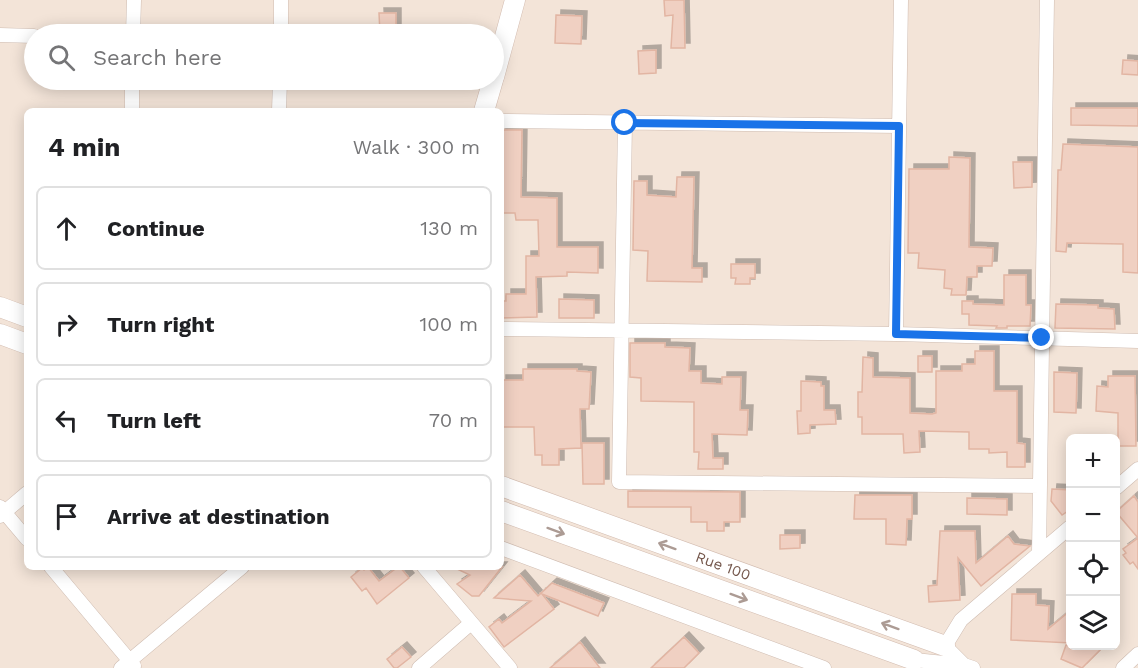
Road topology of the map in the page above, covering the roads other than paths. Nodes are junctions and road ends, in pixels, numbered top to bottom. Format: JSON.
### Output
{"nodes":[{"id":1,"x":134,"y":0,"type":"edge"},
{"id":2,"x":281,"y":0,"type":"edge"},
{"id":3,"x":515,"y":0,"type":"edge"},
{"id":4,"x":901,"y":0,"type":"edge"},
{"id":5,"x":1047,"y":0,"type":"edge"},
{"id":6,"x":133,"y":24,"type":"edge"},
{"id":7,"x":281,"y":24,"type":"edge"},
{"id":8,"x":504,"y":29,"type":"edge"},
{"id":9,"x":0,"y":35,"type":"edge"},
{"id":10,"x":24,"y":36,"type":"edge"},
{"id":11,"x":132,"y":90,"type":"edge"},
{"id":12,"x":280,"y":90,"type":"edge"},
{"id":13,"x":490,"y":90,"type":"edge"},
{"id":14,"x":132,"y":108,"type":"edge"},
{"id":15,"x":279,"y":108,"type":"edge"},
{"id":16,"x":485,"y":108,"type":"edge"},
{"id":17,"x":504,"y":121,"type":"edge"},
{"id":18,"x":625,"y":123,"type":"junction"},
{"id":19,"x":899,"y":126,"type":"junction"},
{"id":20,"x":0,"y":308,"type":"edge"},
{"id":21,"x":24,"y":316,"type":"edge"},
{"id":22,"x":504,"y":329,"type":"edge"},
{"id":23,"x":621,"y":331,"type":"junction"},
{"id":24,"x":0,"y":334,"type":"edge"},
{"id":25,"x":896,"y":334,"type":"junction"},
{"id":26,"x":1042,"y":338,"type":"junction"},
{"id":27,"x":1138,"y":341,"type":"edge"},
{"id":28,"x":24,"y":343,"type":"edge"},
{"id":29,"x":1138,"y":470,"type":"edge"},
{"id":30,"x":1040,"y":486,"type":"junction"},
{"id":31,"x":504,"y":487,"type":"edge"},
{"id":32,"x":1117,"y":488,"type":"edge"},
{"id":33,"x":24,"y":495,"type":"edge"},
{"id":34,"x":2,"y":512,"type":"edge"},
{"id":35,"x":504,"y":512,"type":"edge"},
{"id":36,"x":1066,"y":530,"type":"edge"},
{"id":37,"x":24,"y":536,"type":"edge"},
{"id":38,"x":504,"y":549,"type":"edge"},
{"id":39,"x":1039,"y":553,"type":"junction"},
{"id":40,"x":53,"y":570,"type":"edge"},
{"id":41,"x":239,"y":570,"type":"edge"},
{"id":42,"x":427,"y":570,"type":"edge"},
{"id":43,"x":471,"y":623,"type":"junction"},
{"id":44,"x":945,"y":646,"type":"junction"},
{"id":45,"x":1138,"y":654,"type":"edge"},
{"id":46,"x":910,"y":664,"type":"edge"},
{"id":47,"x":129,"y":666,"type":"edge"},
{"id":48,"x":968,"y":666,"type":"edge"},
{"id":49,"x":419,"y":668,"type":"edge"},
{"id":50,"x":510,"y":668,"type":"edge"},
{"id":51,"x":824,"y":668,"type":"edge"},
{"id":52,"x":1122,"y":668,"type":"edge"}],
"edges":[{"from":1,"to":6,"type":"street"},
{"from":2,"to":7,"type":"street"},
{"from":3,"to":8,"type":"street"},
{"from":4,"to":19,"type":"street"},
{"from":5,"to":26,"type":"street"},
{"from":9,"to":10,"type":"street"},
{"from":11,"to":14,"type":"street"},
{"from":12,"to":15,"type":"street"},
{"from":13,"to":16,"type":"street"},
{"from":17,"to":18,"type":"street"},
{"from":18,"to":19,"type":"street"},
{"from":18,"to":23,"type":"street"},
{"from":19,"to":25,"type":"street"},
{"from":20,"to":21,"type":"street"},
{"from":22,"to":23,"type":"street"},
{"from":23,"to":25,"type":"street"},
{"from":23,"to":30,"type":"street"},
{"from":24,"to":28,"type":"street"},
{"from":25,"to":26,"type":"street"},
{"from":26,"to":27,"type":"street"},
{"from":26,"to":30,"type":"street"},
{"from":29,"to":32,"type":"street"},
{"from":30,"to":39,"type":"street"},
{"from":44,"to":31,"type":"street","name":"Rue 100","one_way":true},
{"from":33,"to":34,"type":"street"},
{"from":34,"to":37,"type":"street"},
{"from":35,"to":46,"type":"street","one_way":true},
{"from":36,"to":39,"type":"street"},
{"from":38,"to":51,"type":"street"},
{"from":39,"to":44,"type":"street"},
{"from":40,"to":47,"type":"street"},
{"from":41,"to":47,"type":"street"},
{"from":42,"to":43,"type":"street"},
{"from":43,"to":49,"type":"street"},
{"from":43,"to":50,"type":"street"},
{"from":44,"to":46,"type":"street"},
{"from":44,"to":48,"type":"street"},
{"from":45,"to":52,"type":"street"},
{"from":46,"to":48,"type":"street"}]}
